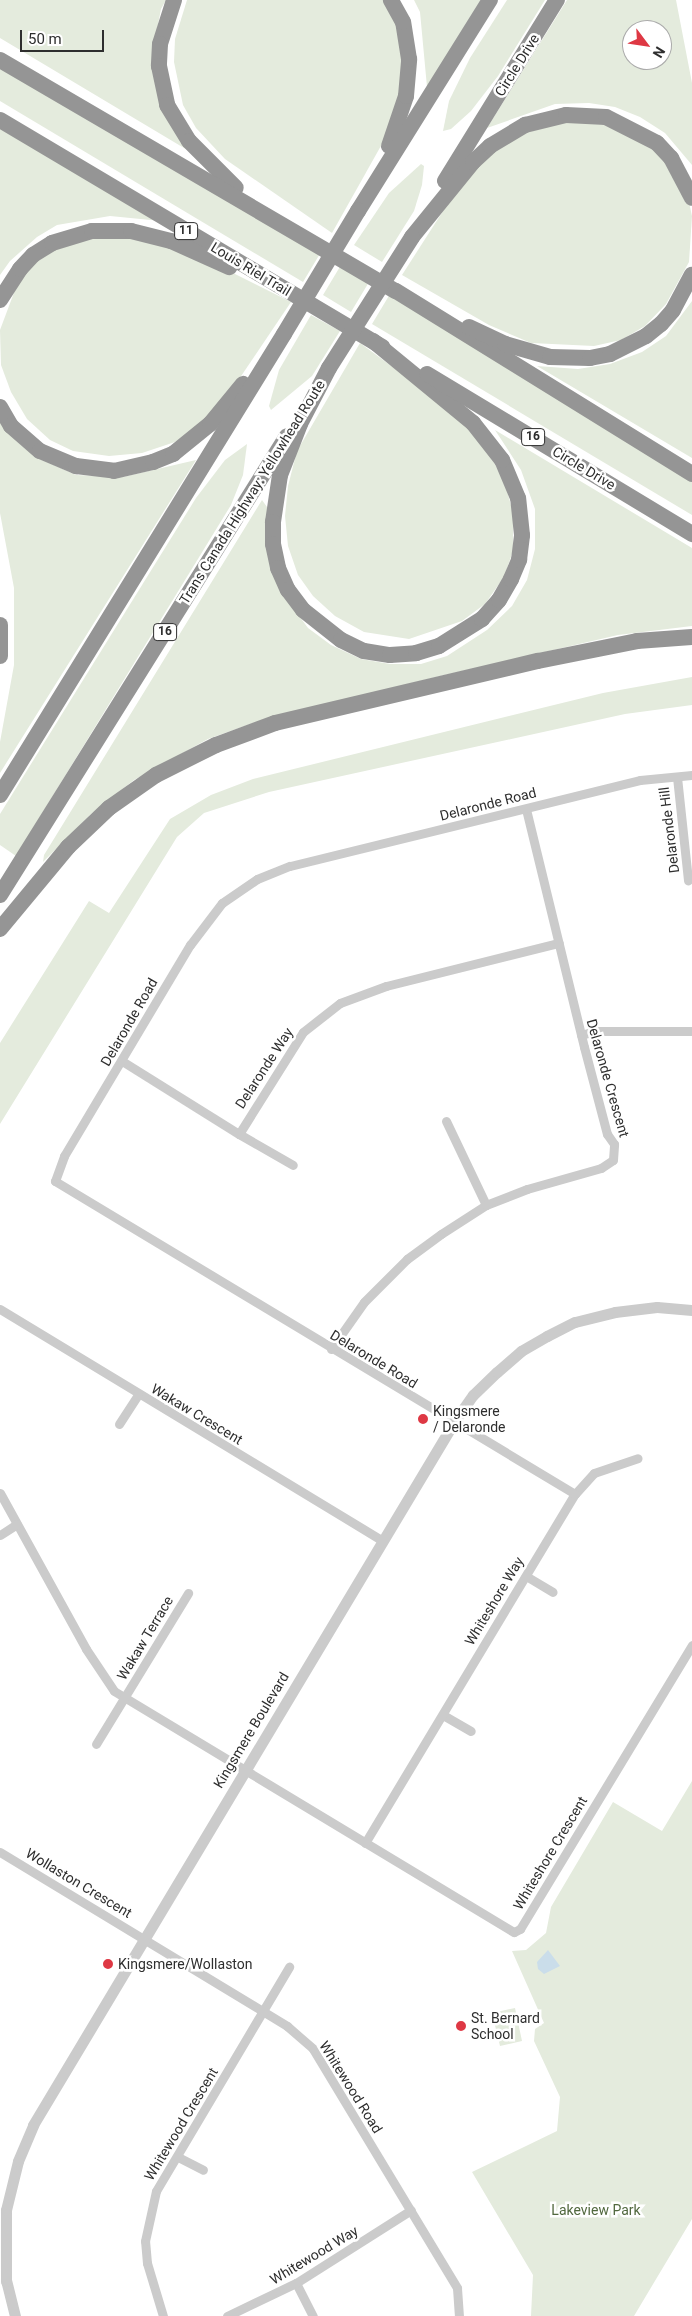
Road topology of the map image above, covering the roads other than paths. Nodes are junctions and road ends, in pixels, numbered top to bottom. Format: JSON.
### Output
{"nodes":[{"id":1,"x":174,"y":0,"type":"edge"},
{"id":2,"x":391,"y":0,"type":"edge"},
{"id":3,"x":490,"y":0,"type":"edge"},
{"id":4,"x":557,"y":0,"type":"edge"},
{"id":5,"x":0,"y":60,"type":"edge"},
{"id":6,"x":0,"y":120,"type":"edge"},
{"id":7,"x":692,"y":198,"type":"edge"},
{"id":8,"x":358,"y":211,"type":"junction"},
{"id":9,"x":272,"y":218,"type":"junction"},
{"id":10,"x":412,"y":237,"type":"junction"},
{"id":11,"x":692,"y":275,"type":"edge"},
{"id":12,"x":396,"y":291,"type":"junction"},
{"id":13,"x":0,"y":300,"type":"edge"},
{"id":14,"x":326,"y":314,"type":"junction"},
{"id":15,"x":284,"y":334,"type":"junction"},
{"id":16,"x":373,"y":342,"type":"junction"},
{"id":17,"x":329,"y":368,"type":"junction"},
{"id":18,"x":0,"y":407,"type":"edge"},
{"id":19,"x":692,"y":474,"type":"edge"},
{"id":20,"x":692,"y":534,"type":"edge"},
{"id":21,"x":0,"y":625,"type":"edge"},
{"id":22,"x":692,"y":637,"type":"edge"},
{"id":23,"x":0,"y":656,"type":"edge"},
{"id":24,"x":692,"y":775,"type":"edge"},
{"id":25,"x":677,"y":777,"type":"junction"},
{"id":26,"x":0,"y":795,"type":"edge"},
{"id":27,"x":526,"y":809,"type":"junction"},
{"id":28,"x":688,"y":880,"type":"dead end"},
{"id":29,"x":0,"y":896,"type":"edge"},
{"id":30,"x":0,"y":929,"type":"edge"},
{"id":31,"x":559,"y":943,"type":"junction"},
{"id":32,"x":692,"y":1031,"type":"edge"},
{"id":33,"x":581,"y":1035,"type":"junction"},
{"id":34,"x":122,"y":1061,"type":"junction"},
{"id":35,"x":446,"y":1121,"type":"dead end"},
{"id":36,"x":239,"y":1134,"type":"junction"},
{"id":37,"x":293,"y":1165,"type":"dead end"},
{"id":38,"x":486,"y":1205,"type":"junction"},
{"id":39,"x":0,"y":1309,"type":"edge"},
{"id":40,"x":692,"y":1310,"type":"edge"},
{"id":41,"x":331,"y":1349,"type":"junction"},
{"id":42,"x":138,"y":1395,"type":"junction"},
{"id":43,"x":454,"y":1422,"type":"junction"},
{"id":44,"x":119,"y":1424,"type":"dead end"},
{"id":45,"x":638,"y":1458,"type":"dead end"},
{"id":46,"x":0,"y":1493,"type":"edge"},
{"id":47,"x":575,"y":1494,"type":"junction"},
{"id":48,"x":17,"y":1524,"type":"junction"},
{"id":49,"x":0,"y":1535,"type":"edge"},
{"id":50,"x":382,"y":1540,"type":"junction"},
{"id":51,"x":526,"y":1576,"type":"junction"},
{"id":52,"x":553,"y":1592,"type":"dead end"},
{"id":53,"x":188,"y":1594,"type":"dead end"},
{"id":54,"x":692,"y":1645,"type":"edge"},
{"id":55,"x":124,"y":1698,"type":"junction"},
{"id":56,"x":443,"y":1714,"type":"junction"},
{"id":57,"x":471,"y":1731,"type":"dead end"},
{"id":58,"x":96,"y":1744,"type":"dead end"},
{"id":59,"x":244,"y":1770,"type":"junction"},
{"id":60,"x":365,"y":1843,"type":"junction"},
{"id":61,"x":0,"y":1852,"type":"edge"},
{"id":62,"x":145,"y":1938,"type":"junction"},
{"id":63,"x":289,"y":1967,"type":"dead end"},
{"id":64,"x":264,"y":2011,"type":"junction"},
{"id":65,"x":178,"y":2157,"type":"junction"},
{"id":66,"x":203,"y":2170,"type":"dead end"},
{"id":67,"x":411,"y":2210,"type":"junction"},
{"id":68,"x":296,"y":2283,"type":"junction"},
{"id":69,"x":15,"y":2316,"type":"edge"},
{"id":70,"x":163,"y":2316,"type":"edge"},
{"id":71,"x":227,"y":2316,"type":"edge"},
{"id":72,"x":313,"y":2316,"type":"edge"},
{"id":73,"x":459,"y":2316,"type":"edge"}],
"edges":[{"from":1,"to":9,"type":"highway"},
{"from":2,"to":8,"type":"highway"},
{"from":3,"to":8,"type":"highway"},
{"from":4,"to":10,"type":"highway","name":"Circle Drive","number":"16"},
{"from":5,"to":9,"type":"highway"},
{"from":6,"to":14,"type":"highway","name":"Louis Riel Trail","number":"11"},
{"from":7,"to":10,"type":"highway"},
{"from":8,"to":15,"type":"highway","bridge":true},
{"from":9,"to":12,"type":"highway"},
{"from":10,"to":17,"type":"highway","name":"Circle Drive","number":"16","bridge":true},
{"from":11,"to":12,"type":"highway"},
{"from":12,"to":19,"type":"highway"},
{"from":13,"to":14,"type":"highway"},
{"from":14,"to":16,"type":"highway","name":"Louis Riel Trail","number":"11"},
{"from":15,"to":18,"type":"highway"},
{"from":15,"to":26,"type":"highway"},
{"from":16,"to":17,"type":"highway"},
{"from":16,"to":20,"type":"highway","name":"Circle Drive","number":"16"},
{"from":17,"to":29,"type":"highway","name":"Trans Canada Highway: Yellowhead Route","number":"16"},
{"from":21,"to":23,"type":"highway"},
{"from":22,"to":30,"type":"highway"},
{"from":24,"to":25,"type":"street","name":"Delaronde Road"},
{"from":25,"to":27,"type":"street","name":"Delaronde Road"},
{"from":25,"to":28,"type":"street","name":"Delaronde Hill"},
{"from":27,"to":31,"type":"street","name":"Delaronde Crescent"},
{"from":27,"to":34,"type":"street","name":"Delaronde Road"},
{"from":31,"to":33,"type":"street","name":"Delaronde Crescent"},
{"from":31,"to":36,"type":"street","name":"Delaronde Way"},
{"from":32,"to":33,"type":"street"},
{"from":33,"to":38,"type":"street","name":"Delaronde Crescent"},
{"from":34,"to":36,"type":"street"},
{"from":34,"to":41,"type":"street","name":"Delaronde Road"},
{"from":35,"to":38,"type":"street"},
{"from":36,"to":37,"type":"street"},
{"from":38,"to":41,"type":"street","name":"Delaronde Crescent"},
{"from":39,"to":42,"type":"street","name":"Wakaw Crescent"},
{"from":40,"to":43,"type":"street","name":"Kingsmere Boulevard"},
{"from":41,"to":43,"type":"street","name":"Delaronde Road"},
{"from":42,"to":44,"type":"street"},
{"from":42,"to":50,"type":"street","name":"Wakaw Crescent"},
{"from":43,"to":47,"type":"street"},
{"from":43,"to":50,"type":"street","name":"Kingsmere Boulevard"},
{"from":45,"to":47,"type":"street","name":"Whiteshore Way"},
{"from":46,"to":48,"type":"street"},
{"from":47,"to":51,"type":"street","name":"Whiteshore Way"},
{"from":48,"to":49,"type":"street"},
{"from":48,"to":55,"type":"street"},
{"from":50,"to":59,"type":"street","name":"Kingsmere Boulevard"},
{"from":51,"to":52,"type":"street"},
{"from":51,"to":56,"type":"street","name":"Whiteshore Way"},
{"from":53,"to":55,"type":"street","name":"Wakaw Terrace"},
{"from":54,"to":60,"type":"street","name":"Whiteshore Crescent"},
{"from":55,"to":58,"type":"street","name":"Wakaw Terrace"},
{"from":55,"to":59,"type":"street"},
{"from":56,"to":57,"type":"street"},
{"from":56,"to":60,"type":"street","name":"Whiteshore Way"},
{"from":59,"to":60,"type":"street","name":"Whiteshore Crescent"},
{"from":59,"to":62,"type":"street","name":"Kingsmere Boulevard"},
{"from":61,"to":62,"type":"street","name":"Wollaston Crescent"},
{"from":62,"to":64,"type":"street","name":"Whitewood Road"},
{"from":62,"to":69,"type":"street","name":"Kingsmere Boulevard"},
{"from":63,"to":64,"type":"street","name":"Whitewood Crescent"},
{"from":64,"to":65,"type":"street","name":"Whitewood Crescent"},
{"from":64,"to":67,"type":"street","name":"Whitewood Road"},
{"from":65,"to":66,"type":"street"},
{"from":65,"to":70,"type":"street","name":"Whitewood Crescent"},
{"from":67,"to":68,"type":"street","name":"Whitewood Way"},
{"from":67,"to":73,"type":"street","name":"Whitewood Road"},
{"from":68,"to":71,"type":"street","name":"Whitewood Way"},
{"from":68,"to":72,"type":"street"}]}
